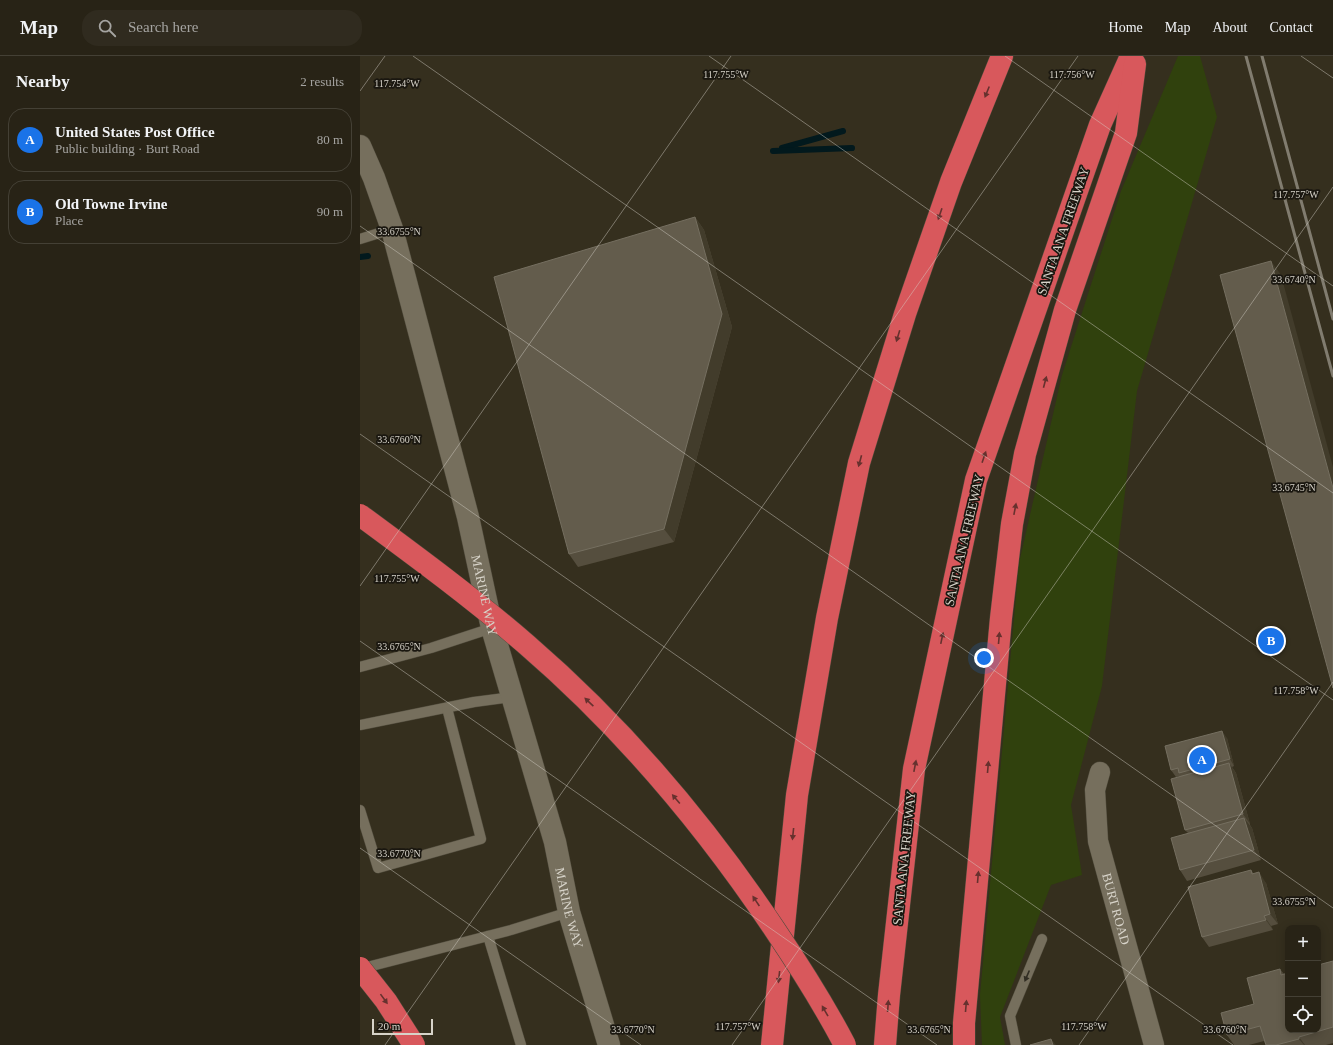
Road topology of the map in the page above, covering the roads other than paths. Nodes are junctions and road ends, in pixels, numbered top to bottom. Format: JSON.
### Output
{"nodes":[{"id":1,"x":1002,"y":56,"type":"edge"},
{"id":2,"x":1131,"y":56,"type":"edge"},
{"id":3,"x":1136,"y":56,"type":"edge"},
{"id":4,"x":360,"y":146,"type":"edge"},
{"id":5,"x":392,"y":229,"type":"junction"},
{"id":6,"x":360,"y":239,"type":"edge"},
{"id":7,"x":360,"y":516,"type":"edge"},
{"id":8,"x":492,"y":628,"type":"junction"},
{"id":9,"x":360,"y":667,"type":"edge"},
{"id":10,"x":512,"y":697,"type":"junction"},
{"id":11,"x":447,"y":708,"type":"junction"},
{"id":12,"x":360,"y":725,"type":"edge"},
{"id":13,"x":1100,"y":772,"type":"dead end"},
{"id":14,"x":360,"y":810,"type":"edge"},
{"id":15,"x":569,"y":912,"type":"junction"},
{"id":16,"x":488,"y":936,"type":"junction"},
{"id":17,"x":1042,"y":940,"type":"dead end"},
{"id":18,"x":360,"y":969,"type":"edge"},
{"id":19,"x":414,"y":1045,"type":"edge"},
{"id":20,"x":521,"y":1045,"type":"edge"},
{"id":21,"x":609,"y":1045,"type":"edge"},
{"id":22,"x":772,"y":1045,"type":"edge"},
{"id":23,"x":845,"y":1045,"type":"edge"},
{"id":24,"x":885,"y":1045,"type":"edge"},
{"id":25,"x":964,"y":1045,"type":"edge"},
{"id":26,"x":1016,"y":1045,"type":"edge"},
{"id":27,"x":1154,"y":1045,"type":"edge"}],
"edges":[{"from":1,"to":22,"type":"highway","one_way":true},
{"from":24,"to":2,"type":"highway","name":"SANTA ANA FREEWAY","one_way":true},
{"from":25,"to":3,"type":"highway","one_way":true},
{"from":4,"to":5,"type":"main road","name":"MARINE WAY"},
{"from":5,"to":6,"type":"lane"},
{"from":5,"to":8,"type":"main road","name":"MARINE WAY"},
{"from":23,"to":7,"type":"highway","one_way":true,"bridge":true},
{"from":8,"to":9,"type":"lane"},
{"from":8,"to":10,"type":"main road","name":"MARINE WAY"},
{"from":10,"to":11,"type":"lane"},
{"from":10,"to":15,"type":"main road","name":"MARINE WAY"},
{"from":11,"to":12,"type":"lane"},
{"from":11,"to":14,"type":"lane"},
{"from":13,"to":27,"type":"street","name":"BURT ROAD"},
{"from":15,"to":16,"type":"lane"},
{"from":15,"to":21,"type":"main road","name":"MARINE WAY"},
{"from":16,"to":18,"type":"lane"},
{"from":16,"to":20,"type":"lane"},
{"from":17,"to":26,"type":"lane","one_way":true},
{"from":18,"to":19,"type":"highway","one_way":true,"bridge":true}]}
